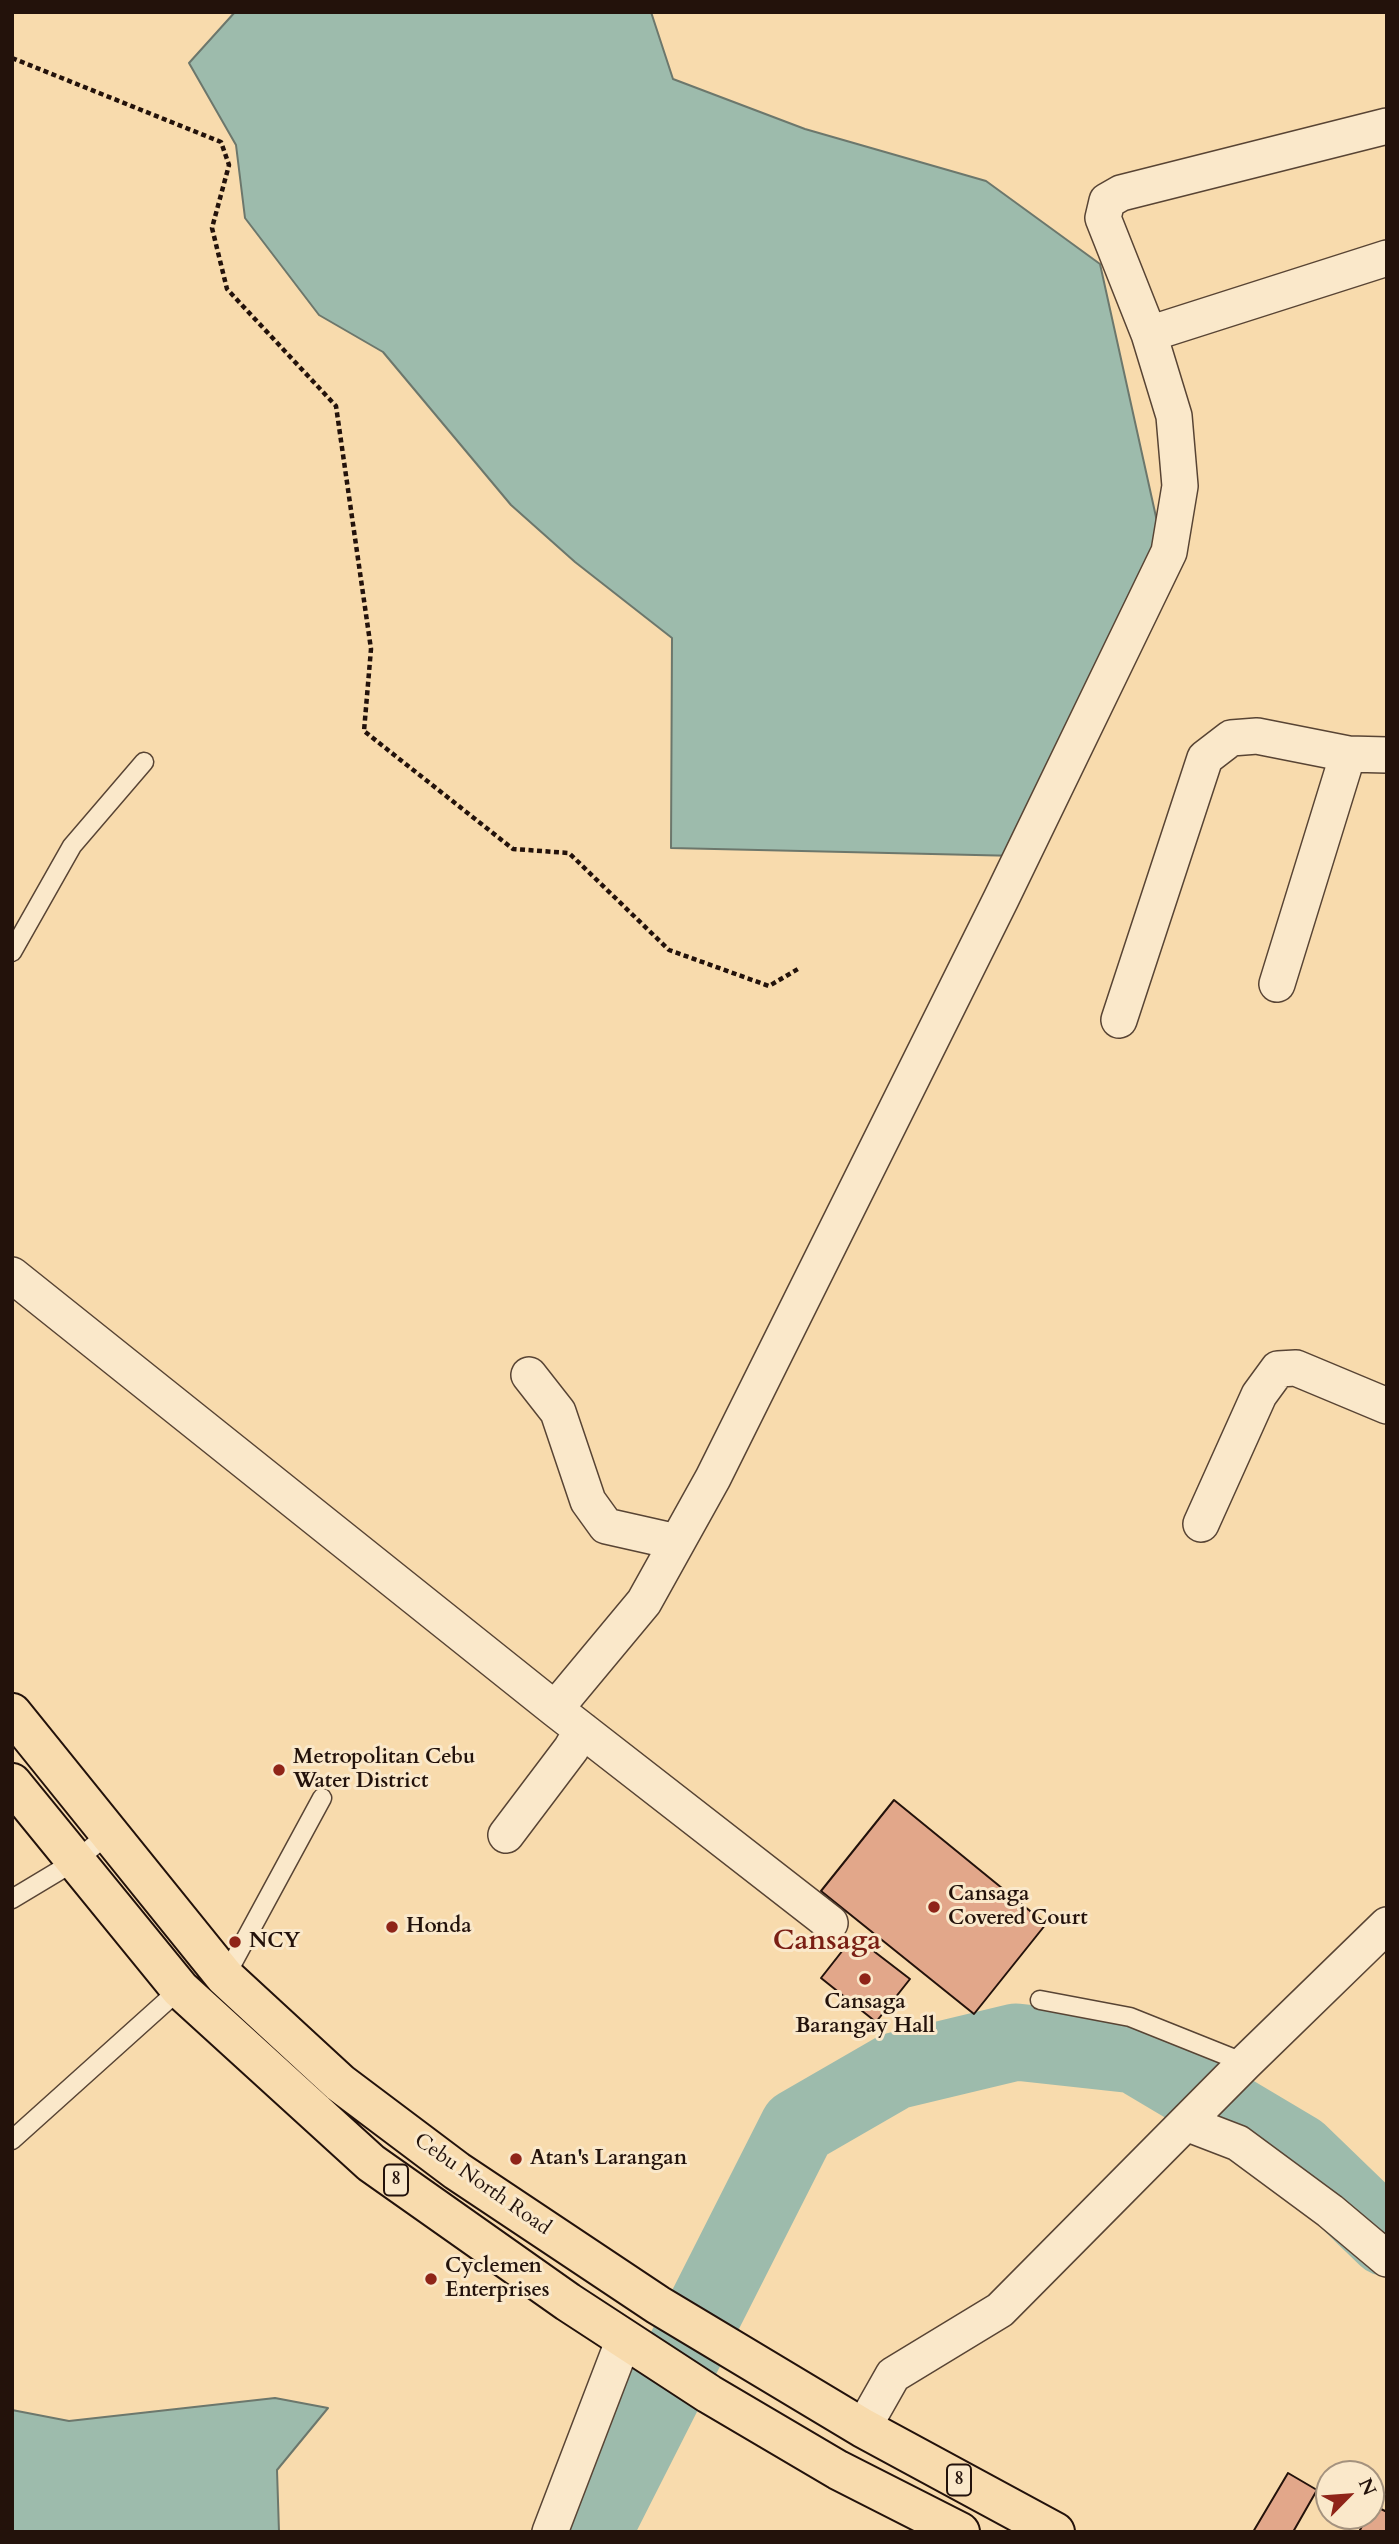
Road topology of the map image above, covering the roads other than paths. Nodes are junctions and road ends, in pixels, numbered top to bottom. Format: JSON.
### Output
{"nodes":[{"id":1,"x":1387,"y":126,"type":"edge"},
{"id":2,"x":1387,"y":258,"type":"edge"},
{"id":3,"x":1149,"y":334,"type":"junction"},
{"id":4,"x":1348,"y":754,"type":"junction"},
{"id":5,"x":1387,"y":755,"type":"edge"},
{"id":6,"x":144,"y":762,"type":"dead end"},
{"id":7,"x":12,"y":952,"type":"edge"},
{"id":8,"x":1277,"y":985,"type":"dead end"},
{"id":9,"x":1119,"y":1020,"type":"dead end"},
{"id":10,"x":12,"y":1275,"type":"edge"},
{"id":11,"x":529,"y":1376,"type":"dead end"},
{"id":12,"x":1387,"y":1406,"type":"edge"},
{"id":13,"x":1201,"y":1524,"type":"dead end"},
{"id":14,"x":677,"y":1542,"type":"junction"},
{"id":15,"x":12,"y":1713,"type":"edge"},
{"id":16,"x":568,"y":1719,"type":"junction"},
{"id":17,"x":12,"y":1783,"type":"edge"},
{"id":18,"x":322,"y":1798,"type":"dead end"},
{"id":19,"x":109,"y":1833,"type":"junction"},
{"id":20,"x":506,"y":1835,"type":"dead end"},
{"id":21,"x":76,"y":1860,"type":"junction"},
{"id":22,"x":12,"y":1899,"type":"edge"},
{"id":23,"x":830,"y":1923,"type":"dead end"},
{"id":24,"x":1387,"y":1925,"type":"edge"},
{"id":25,"x":225,"y":1977,"type":"junction"},
{"id":26,"x":180,"y":1989,"type":"junction"},
{"id":27,"x":1040,"y":2000,"type":"dead end"},
{"id":28,"x":1237,"y":2071,"type":"junction"},
{"id":29,"x":1191,"y":2118,"type":"junction"},
{"id":30,"x":12,"y":2140,"type":"edge"},
{"id":31,"x":1387,"y":2259,"type":"edge"},
{"id":32,"x":628,"y":2342,"type":"junction"},
{"id":33,"x":863,"y":2428,"type":"junction"},
{"id":34,"x":936,"y":2526,"type":"edge"},
{"id":35,"x":550,"y":2532,"type":"edge"},
{"id":36,"x":1055,"y":2532,"type":"edge"}],
"edges":[{"from":1,"to":3,"type":"street"},
{"from":2,"to":3,"type":"street"},
{"from":3,"to":14,"type":"street"},
{"from":4,"to":5,"type":"street"},
{"from":4,"to":8,"type":"street"},
{"from":4,"to":9,"type":"street"},
{"from":6,"to":7,"type":"lane"},
{"from":10,"to":16,"type":"street"},
{"from":11,"to":14,"type":"street"},
{"from":12,"to":13,"type":"street"},
{"from":14,"to":16,"type":"street"},
{"from":15,"to":19,"type":"main road","name":"Cebu North Road","number":"8"},
{"from":16,"to":20,"type":"street"},
{"from":16,"to":23,"type":"street"},
{"from":17,"to":21,"type":"main road","number":"8"},
{"from":18,"to":25,"type":"lane"},
{"from":19,"to":21,"type":"lane"},
{"from":19,"to":25,"type":"main road","name":"Cebu North Road","number":"8"},
{"from":21,"to":22,"type":"lane"},
{"from":21,"to":26,"type":"main road","number":"8"},
{"from":24,"to":28,"type":"street"},
{"from":25,"to":33,"type":"main road","name":"Cebu North Road","number":"8"},
{"from":26,"to":30,"type":"lane"},
{"from":26,"to":32,"type":"main road","number":"8"},
{"from":27,"to":28,"type":"lane"},
{"from":28,"to":29,"type":"street"},
{"from":29,"to":31,"type":"street"},
{"from":29,"to":33,"type":"street"},
{"from":32,"to":34,"type":"main road","number":"8"},
{"from":32,"to":35,"type":"street"},
{"from":33,"to":36,"type":"main road","name":"Cebu North Road","number":"8"}]}
